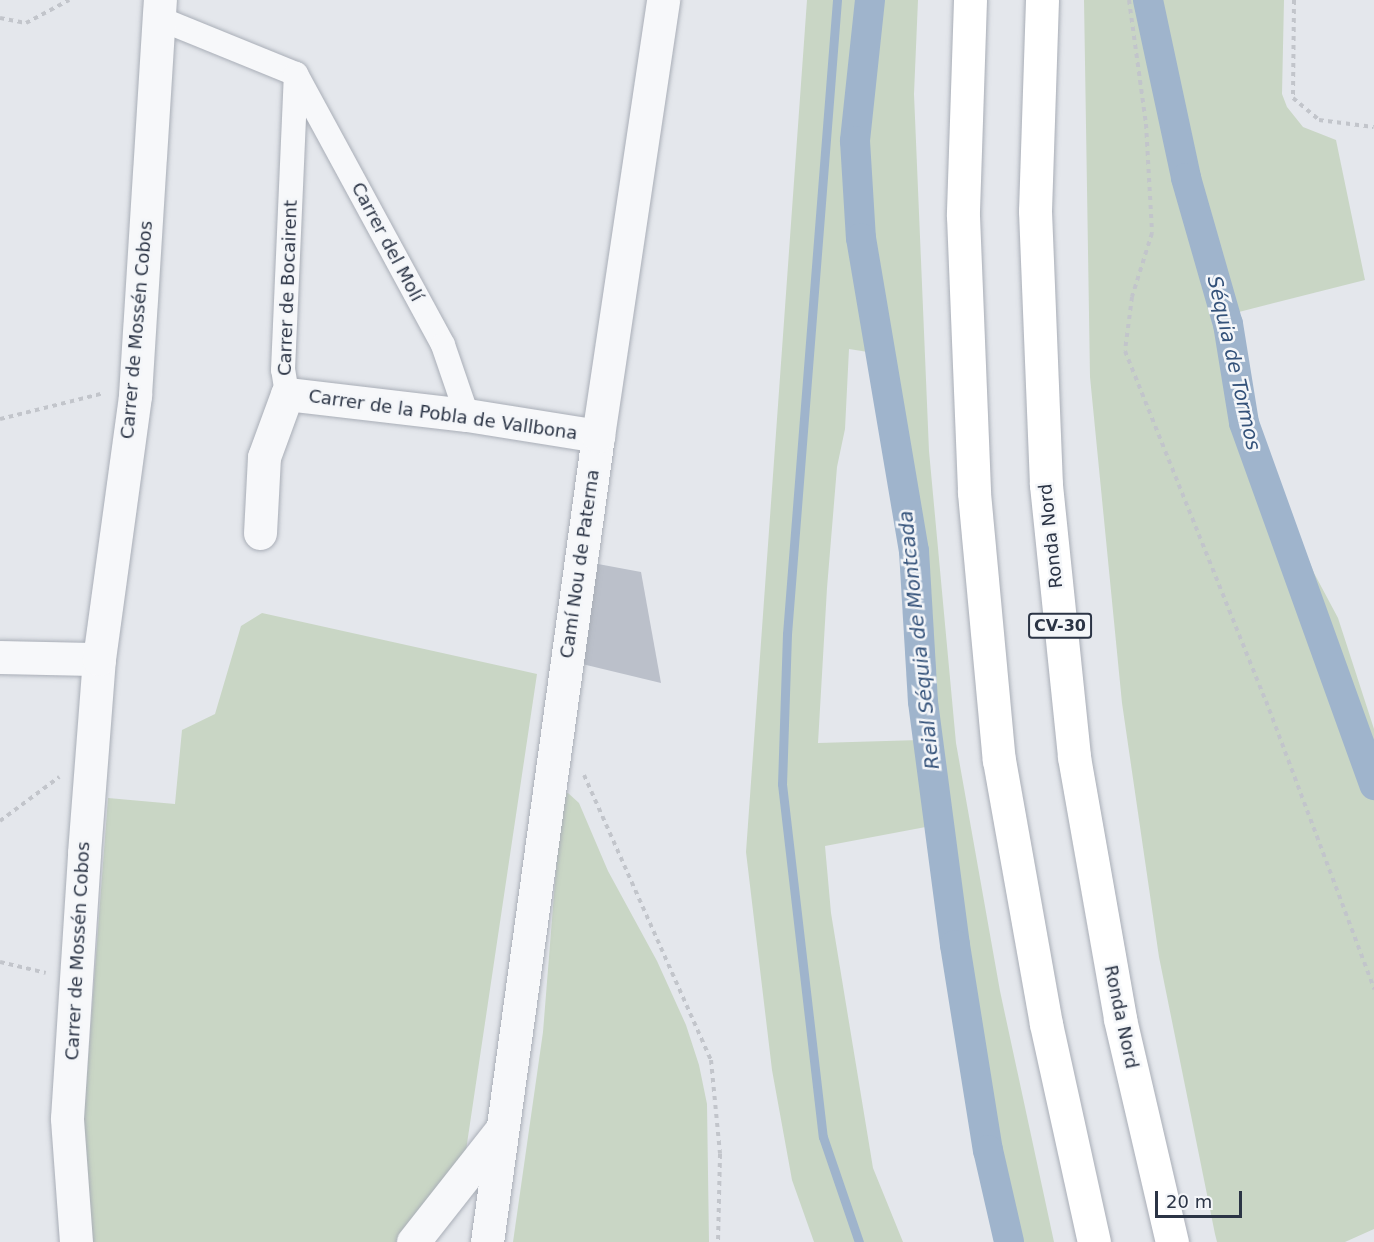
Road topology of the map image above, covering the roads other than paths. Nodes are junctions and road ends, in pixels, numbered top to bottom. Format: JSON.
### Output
{"nodes":[{"id":1,"x":663,"y":0,"type":"edge"},
{"id":2,"x":970,"y":0,"type":"edge"},
{"id":3,"x":1042,"y":0,"type":"edge"},
{"id":4,"x":159,"y":9,"type":"edge"},
{"id":5,"x":297,"y":74,"type":"junction"},
{"id":6,"x":287,"y":394,"type":"junction"},
{"id":7,"x":467,"y":415,"type":"junction"},
{"id":8,"x":598,"y":436,"type":"junction"},
{"id":9,"x":260,"y":533,"type":"dead end"},
{"id":10,"x":0,"y":657,"type":"edge"},
{"id":11,"x":99,"y":659,"type":"junction"},
{"id":12,"x":502,"y":1129,"type":"junction"},
{"id":13,"x":76,"y":1242,"type":"edge"},
{"id":14,"x":413,"y":1242,"type":"edge"},
{"id":15,"x":487,"y":1242,"type":"edge"},
{"id":16,"x":1094,"y":1242,"type":"edge"},
{"id":17,"x":1172,"y":1242,"type":"edge"}],
"edges":[{"from":1,"to":8,"type":"street","name":"Camí Nou de Paterna"},
{"from":2,"to":16,"type":"highway"},
{"from":3,"to":17,"type":"highway","name":"Ronda Nord","number":"CV-30"},
{"from":4,"to":5,"type":"street"},
{"from":4,"to":11,"type":"street","name":"Carrer de Mossén Cobos"},
{"from":5,"to":6,"type":"street","name":"Carrer de Bocairent"},
{"from":5,"to":7,"type":"street","name":"Carrer del Molí"},
{"from":6,"to":7,"type":"street","name":"Carrer de la Pobla de Vallbona"},
{"from":6,"to":9,"type":"street","name":"Carrer de Bocairent"},
{"from":7,"to":8,"type":"street","name":"Carrer de la Pobla de Vallbona"},
{"from":8,"to":12,"type":"street","name":"Camí Nou de Paterna"},
{"from":10,"to":11,"type":"street"},
{"from":11,"to":13,"type":"street","name":"Carrer de Mossén Cobos"},
{"from":12,"to":14,"type":"street"},
{"from":12,"to":15,"type":"street","name":"Camí Nou de Paterna"}]}
